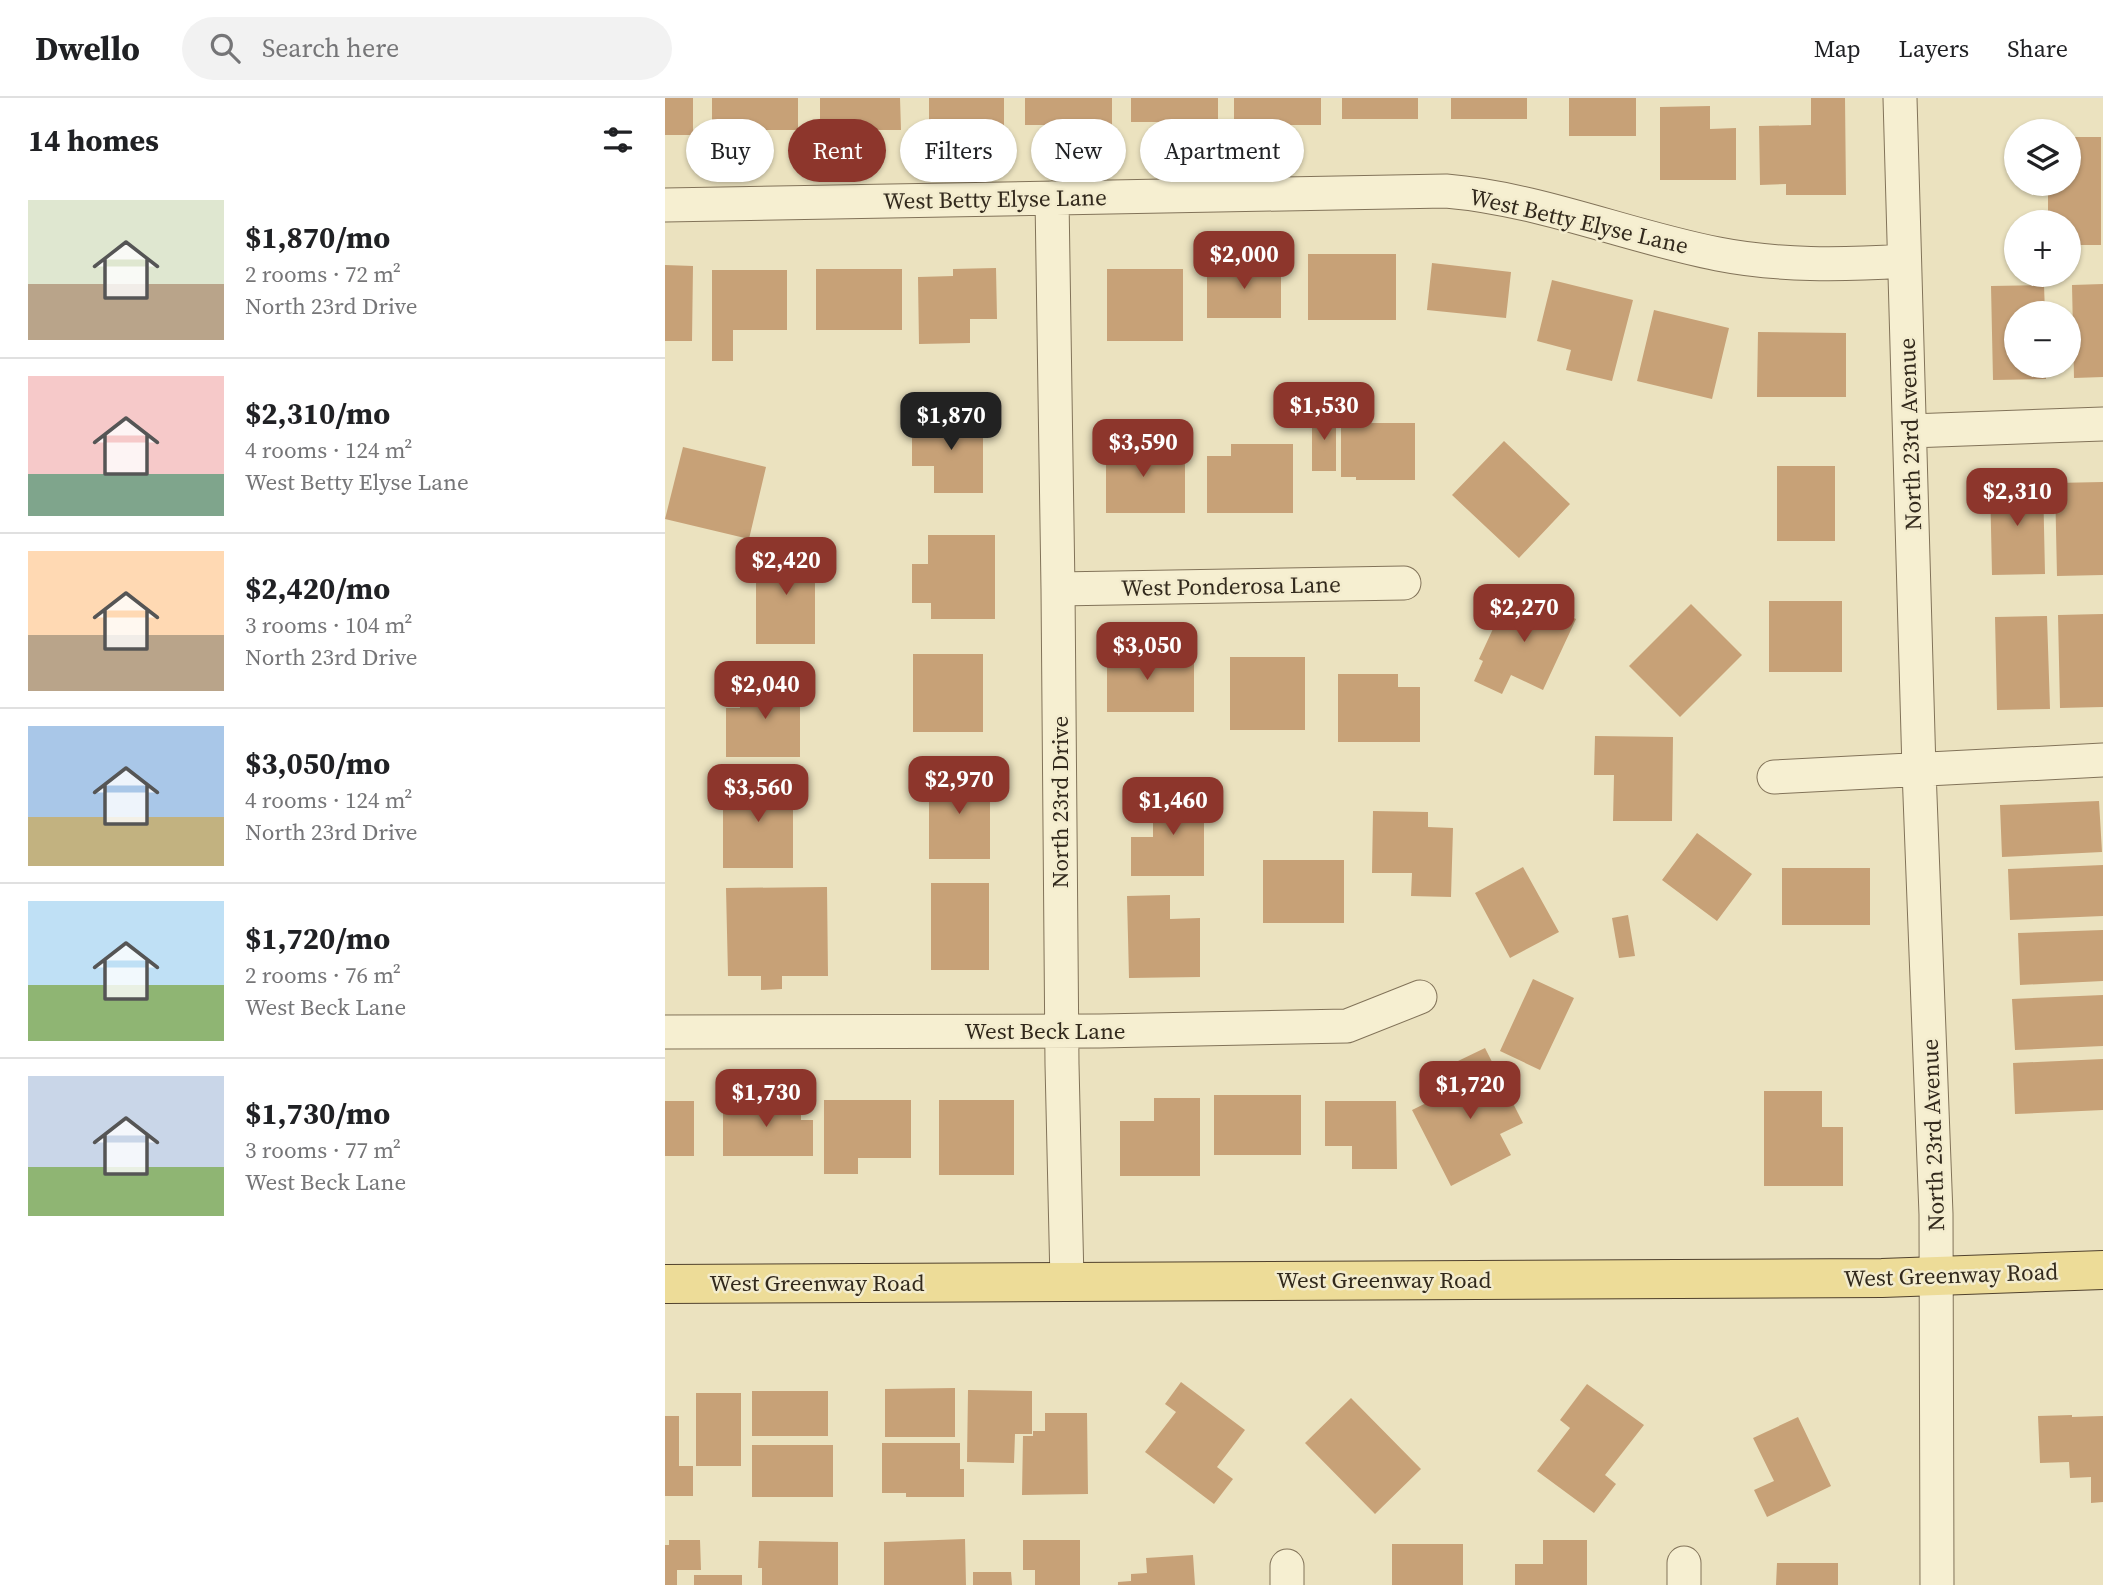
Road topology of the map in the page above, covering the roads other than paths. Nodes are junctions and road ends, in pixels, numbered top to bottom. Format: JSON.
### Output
{"nodes":[{"id":1,"x":1900,"y":98,"type":"edge"},
{"id":2,"x":1052,"y":198,"type":"junction"},
{"id":3,"x":665,"y":205,"type":"edge"},
{"id":4,"x":1904,"y":261,"type":"junction"},
{"id":5,"x":2103,"y":424,"type":"edge"},
{"id":6,"x":1910,"y":431,"type":"junction"},
{"id":7,"x":1404,"y":583,"type":"dead end"},
{"id":8,"x":1058,"y":589,"type":"junction"},
{"id":9,"x":2103,"y":760,"type":"edge"},
{"id":10,"x":1919,"y":769,"type":"junction"},
{"id":11,"x":1774,"y":777,"type":"dead end"},
{"id":12,"x":1420,"y":997,"type":"dead end"},
{"id":13,"x":1062,"y":1031,"type":"junction"},
{"id":14,"x":665,"y":1032,"type":"edge"},
{"id":15,"x":2103,"y":1270,"type":"edge"},
{"id":16,"x":1937,"y":1278,"type":"junction"},
{"id":17,"x":1067,"y":1281,"type":"junction"},
{"id":18,"x":665,"y":1284,"type":"edge"},
{"id":19,"x":1937,"y":1585,"type":"edge"}],
"edges":[{"from":1,"to":4,"type":"street","name":"North 23rd Avenue"},
{"from":2,"to":3,"type":"street","name":"West Betty Elyse Lane"},
{"from":2,"to":4,"type":"street","name":"West Betty Elyse Lane"},
{"from":2,"to":8,"type":"street","name":"North 23rd Drive"},
{"from":4,"to":6,"type":"street","name":"North 23rd Avenue"},
{"from":5,"to":6,"type":"street"},
{"from":6,"to":10,"type":"street","name":"North 23rd Avenue"},
{"from":7,"to":8,"type":"street","name":"West Ponderosa Lane"},
{"from":8,"to":13,"type":"street","name":"North 23rd Drive"},
{"from":9,"to":10,"type":"street"},
{"from":10,"to":11,"type":"street"},
{"from":10,"to":16,"type":"street","name":"North 23rd Avenue"},
{"from":12,"to":13,"type":"street","name":"West Beck Lane"},
{"from":13,"to":14,"type":"street","name":"West Beck Lane"},
{"from":13,"to":17,"type":"street","name":"North 23rd Drive"},
{"from":15,"to":16,"type":"main road","name":"West Greenway Road"},
{"from":16,"to":17,"type":"main road","name":"West Greenway Road"},
{"from":16,"to":19,"type":"street","name":"North 23rd Avenue"},
{"from":17,"to":18,"type":"main road","name":"West Greenway Road"}]}
